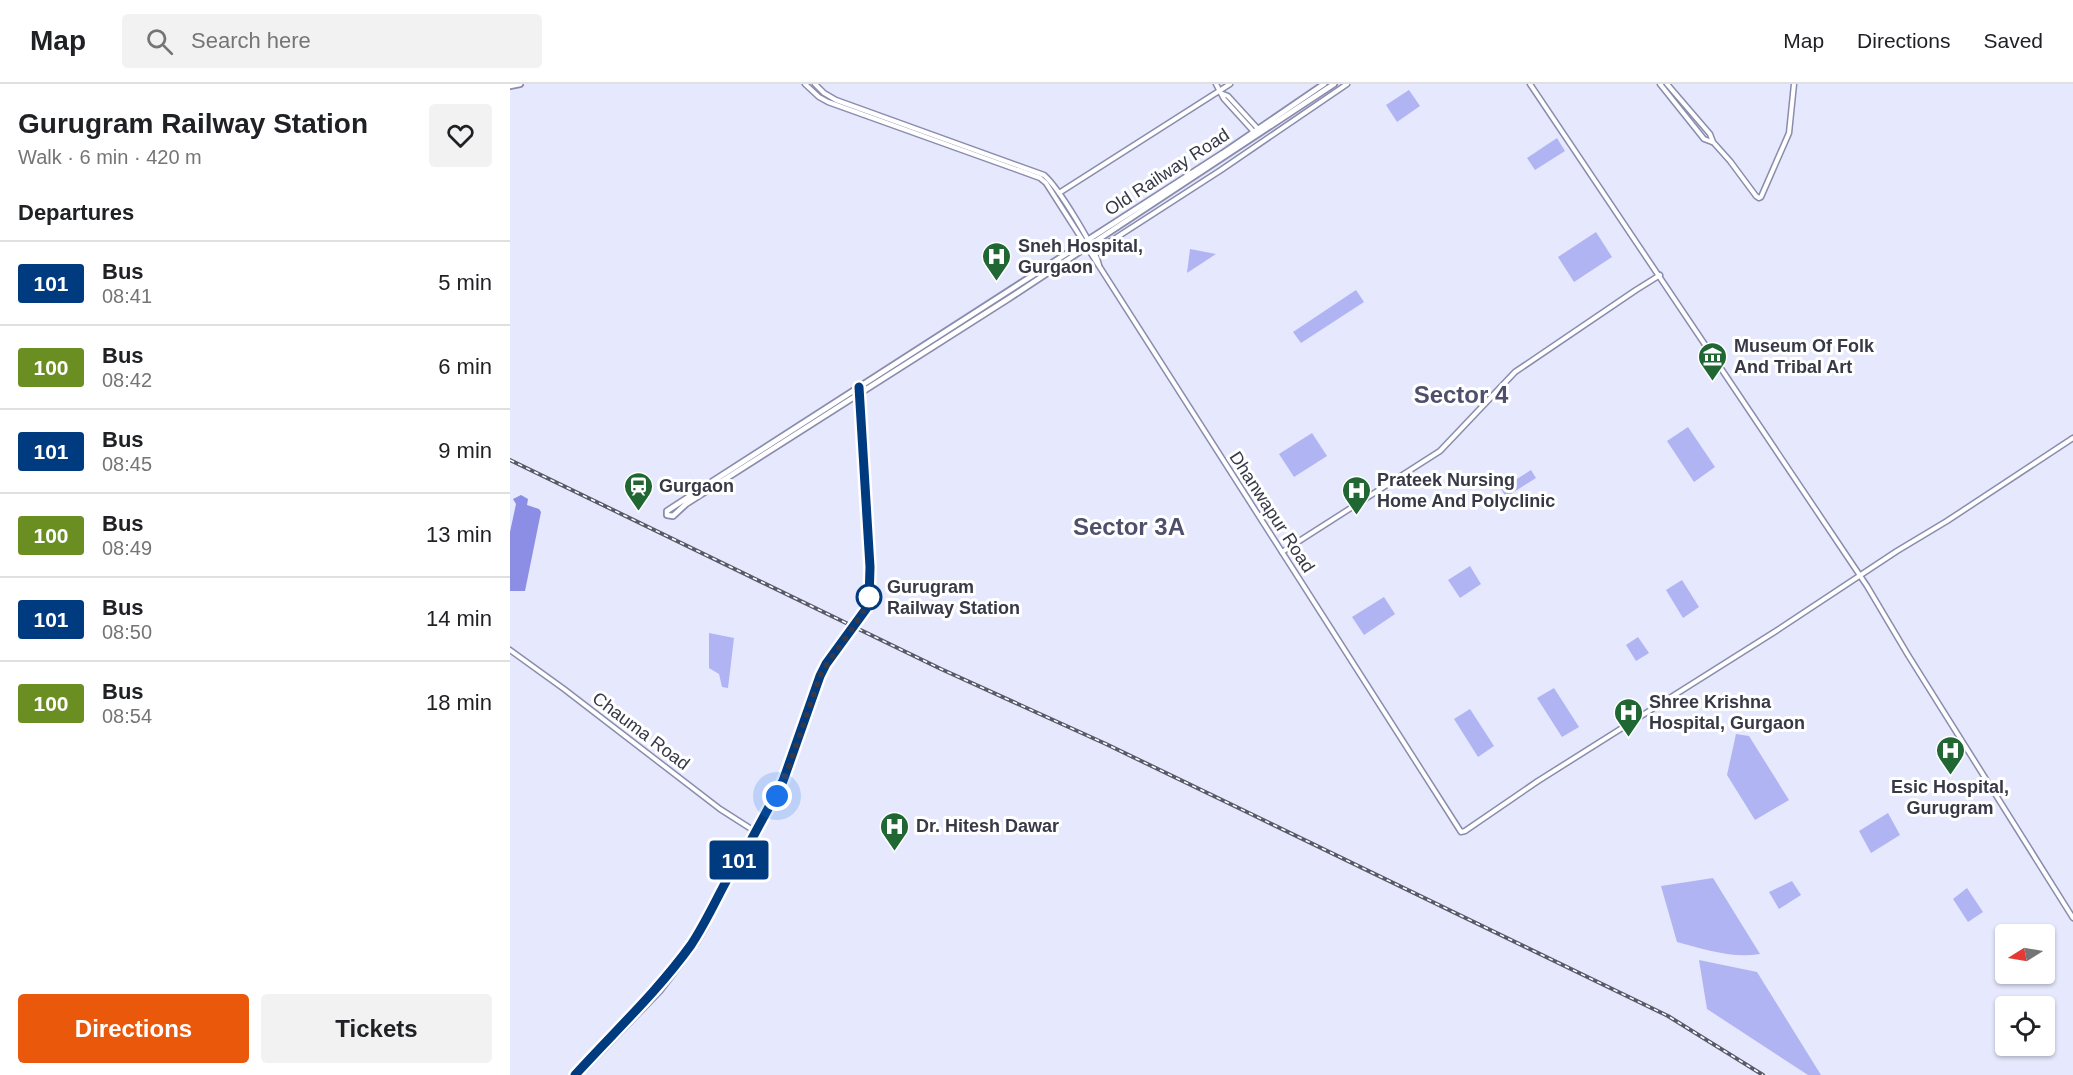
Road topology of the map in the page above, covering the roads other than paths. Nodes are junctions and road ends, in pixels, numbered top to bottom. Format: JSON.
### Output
{"nodes":[{"id":1,"x":519,"y":84,"type":"edge"},
{"id":2,"x":806,"y":84,"type":"edge"},
{"id":3,"x":815,"y":84,"type":"edge"},
{"id":4,"x":1216,"y":84,"type":"edge"},
{"id":5,"x":1230,"y":84,"type":"edge"},
{"id":6,"x":1324,"y":84,"type":"edge"},
{"id":7,"x":1334,"y":84,"type":"edge"},
{"id":8,"x":1347,"y":84,"type":"edge"},
{"id":9,"x":1530,"y":84,"type":"edge"},
{"id":10,"x":1660,"y":84,"type":"edge"},
{"id":11,"x":1667,"y":84,"type":"edge"},
{"id":12,"x":1794,"y":84,"type":"edge"},
{"id":13,"x":510,"y":86,"type":"edge"},
{"id":14,"x":1221,"y":92,"type":"junction"},
{"id":15,"x":1303,"y":105,"type":"junction"},
{"id":16,"x":1308,"y":112,"type":"junction"},
{"id":17,"x":1258,"y":132,"type":"junction"},
{"id":18,"x":1713,"y":142,"type":"junction"},
{"id":19,"x":1056,"y":194,"type":"junction"},
{"id":20,"x":1103,"y":236,"type":"junction"},
{"id":21,"x":1085,"y":241,"type":"junction"},
{"id":22,"x":1107,"y":243,"type":"junction"},
{"id":23,"x":1088,"y":246,"type":"junction"},
{"id":24,"x":1093,"y":250,"type":"junction"},
{"id":25,"x":1099,"y":265,"type":"junction"},
{"id":26,"x":1660,"y":276,"type":"junction"},
{"id":27,"x":859,"y":390,"type":"junction"},
{"id":28,"x":2073,"y":438,"type":"edge"},
{"id":29,"x":1282,"y":552,"type":"junction"},
{"id":30,"x":1859,"y":576,"type":"junction"},
{"id":31,"x":510,"y":650,"type":"edge"},
{"id":32,"x":756,"y":832,"type":"junction"},
{"id":33,"x":2073,"y":918,"type":"edge"},
{"id":34,"x":577,"y":1075,"type":"edge"}],
"edges":[{"from":1,"to":13,"type":"main road"},
{"from":2,"to":19,"type":"street"},
{"from":3,"to":19,"type":"street"},
{"from":4,"to":14,"type":"street"},
{"from":5,"to":14,"type":"street"},
{"from":6,"to":17,"type":"main road","name":"Old Railway Road"},
{"from":7,"to":15,"type":"main road","name":"Old Railway Road"},
{"from":8,"to":16,"type":"street"},
{"from":9,"to":26,"type":"street"},
{"from":10,"to":18,"type":"street"},
{"from":11,"to":18,"type":"street"},
{"from":12,"to":18,"type":"street"},
{"from":14,"to":17,"type":"street"},
{"from":14,"to":19,"type":"street"},
{"from":15,"to":16,"type":"street"},
{"from":15,"to":17,"type":"main road","name":"Old Railway Road"},
{"from":16,"to":22,"type":"street"},
{"from":17,"to":20,"type":"main road","name":"Old Railway Road"},
{"from":17,"to":21,"type":"main road","name":"Old Railway Road"},
{"from":19,"to":21,"type":"street"},
{"from":20,"to":22,"type":"street"},
{"from":20,"to":23,"type":"main road","name":"Old Railway Road"},
{"from":21,"to":23,"type":"street"},
{"from":21,"to":27,"type":"main road","name":"Old Railway Road"},
{"from":22,"to":24,"type":"street"},
{"from":23,"to":24,"type":"street","name":"Dhanwapur Road"},
{"from":23,"to":25,"type":"street","name":"Dhanwapur Road"},
{"from":23,"to":27,"type":"main road","name":"Old Railway Road"},
{"from":24,"to":25,"type":"street","name":"Dhanwapur Road"},
{"from":25,"to":29,"type":"street","name":"Dhanwapur Road"},
{"from":26,"to":29,"type":"street"},
{"from":26,"to":30,"type":"street"},
{"from":27,"to":27,"type":"main road","name":"Old Railway Road"},
{"from":27,"to":32,"type":"street","bridge":true},
{"from":28,"to":30,"type":"street"},
{"from":29,"to":30,"type":"street","name":"Dhanwapur Road"},
{"from":30,"to":33,"type":"street"},
{"from":31,"to":32,"type":"street","name":"Chauma Road"},
{"from":32,"to":34,"type":"street"}]}
